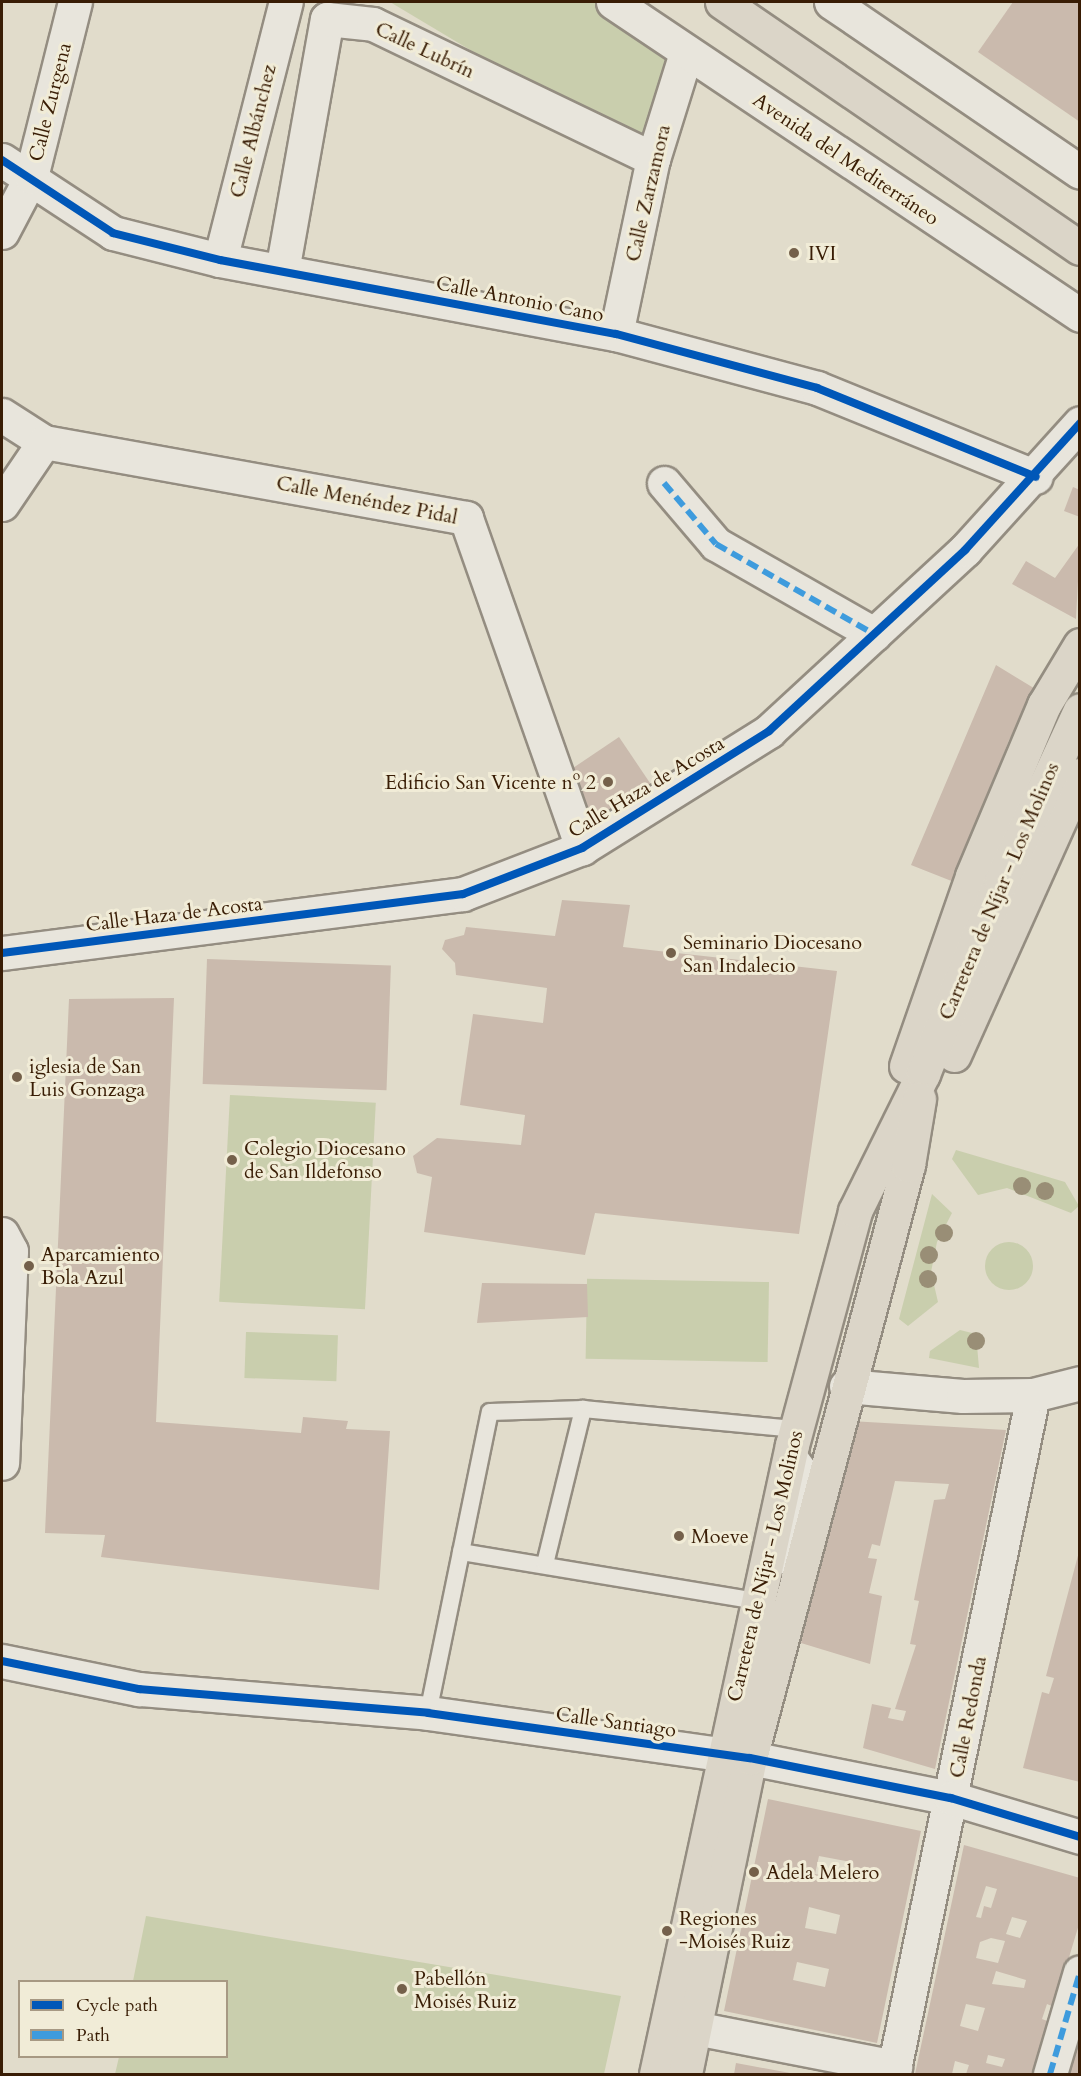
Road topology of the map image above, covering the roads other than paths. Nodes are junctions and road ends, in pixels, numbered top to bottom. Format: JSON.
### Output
{"nodes":[{"id":1,"x":75,"y":2,"type":"edge"},
{"id":2,"x":286,"y":2,"type":"edge"},
{"id":3,"x":613,"y":2,"type":"edge"},
{"id":4,"x":722,"y":2,"type":"edge"},
{"id":5,"x":831,"y":2,"type":"edge"},
{"id":6,"x":686,"y":53,"type":"junction"},
{"id":7,"x":653,"y":159,"type":"junction"},
{"id":8,"x":2,"y":160,"type":"edge"},
{"id":9,"x":1080,"y":172,"type":"edge"},
{"id":10,"x":31,"y":177,"type":"junction"},
{"id":11,"x":2,"y":232,"type":"edge"},
{"id":12,"x":1080,"y":248,"type":"edge"},
{"id":13,"x":220,"y":260,"type":"junction"},
{"id":14,"x":282,"y":272,"type":"junction"},
{"id":15,"x":1080,"y":315,"type":"edge"},
{"id":16,"x":616,"y":334,"type":"junction"},
{"id":17,"x":2,"y":416,"type":"edge"},
{"id":18,"x":1080,"y":423,"type":"edge"},
{"id":19,"x":44,"y":442,"type":"junction"},
{"id":20,"x":1080,"y":451,"type":"edge"},
{"id":21,"x":1036,"y":477,"type":"junction"},
{"id":22,"x":664,"y":483,"type":"dead end"},
{"id":23,"x":2,"y":504,"type":"edge"},
{"id":24,"x":874,"y":634,"type":"junction"},
{"id":25,"x":1080,"y":645,"type":"edge"},
{"id":26,"x":1080,"y":710,"type":"edge"},
{"id":27,"x":1080,"y":775,"type":"edge"},
{"id":28,"x":582,"y":848,"type":"junction"},
{"id":29,"x":2,"y":952,"type":"edge"},
{"id":30,"x":893,"y":1160,"type":"junction"},
{"id":31,"x":2,"y":1234,"type":"edge"},
{"id":32,"x":1080,"y":1383,"type":"edge"},
{"id":33,"x":846,"y":1386,"type":"junction"},
{"id":34,"x":1033,"y":1395,"type":"junction"},
{"id":35,"x":583,"y":1409,"type":"junction"},
{"id":36,"x":794,"y":1437,"type":"junction"},
{"id":37,"x":2,"y":1463,"type":"edge"},
{"id":38,"x":461,"y":1552,"type":"junction"},
{"id":39,"x":545,"y":1564,"type":"junction"},
{"id":40,"x":757,"y":1601,"type":"junction"},
{"id":41,"x":2,"y":1661,"type":"edge"},
{"id":42,"x":768,"y":1689,"type":"junction"},
{"id":43,"x":428,"y":1713,"type":"junction"},
{"id":44,"x":736,"y":1756,"type":"junction"},
{"id":45,"x":951,"y":1798,"type":"junction"},
{"id":46,"x":1080,"y":1838,"type":"edge"},
{"id":47,"x":1080,"y":1972,"type":"edge"},
{"id":48,"x":695,"y":2028,"type":"junction"},
{"id":49,"x":894,"y":2071,"type":"edge"},
{"id":50,"x":656,"y":2074,"type":"edge"},
{"id":51,"x":685,"y":2074,"type":"edge"},
{"id":52,"x":1050,"y":2074,"type":"edge"}],
"edges":[{"from":1,"to":10,"type":"street","name":"Calle Zurgena"},
{"from":2,"to":13,"type":"street","name":"Calle Albánchez"},
{"from":3,"to":6,"type":"street","name":"Avenida del Mediterráneo"},
{"from":4,"to":12,"type":"main road"},
{"from":5,"to":9,"type":"street"},
{"from":6,"to":7,"type":"street","name":"Calle Zarzamora"},
{"from":6,"to":15,"type":"street","name":"Avenida del Mediterráneo"},
{"from":7,"to":14,"type":"street","name":"Calle Lubrín"},
{"from":7,"to":16,"type":"street","name":"Calle Zarzamora"},
{"from":8,"to":10,"type":"street","name":"Calle Antonio Cano"},
{"from":10,"to":11,"type":"street","name":"Calle Zurgena"},
{"from":10,"to":13,"type":"street","name":"Calle Antonio Cano"},
{"from":13,"to":14,"type":"street","name":"Calle Antonio Cano"},
{"from":14,"to":16,"type":"street","name":"Calle Antonio Cano"},
{"from":16,"to":21,"type":"street","name":"Calle Antonio Cano"},
{"from":17,"to":19,"type":"street","name":"Calle Menéndez Pidal"},
{"from":18,"to":21,"type":"street","name":"Calle Haza de Acosta"},
{"from":19,"to":23,"type":"street"},
{"from":19,"to":28,"type":"street","name":"Calle Menéndez Pidal"},
{"from":20,"to":21,"type":"street","name":"Calle Haza de Acosta"},
{"from":21,"to":24,"type":"street","name":"Calle Haza de Acosta"},
{"from":22,"to":24,"type":"street"},
{"from":24,"to":28,"type":"street","name":"Calle Haza de Acosta"},
{"from":25,"to":30,"type":"main road"},
{"from":26,"to":30,"type":"main road","name":"Carretera de Níjar - Los Molinos"},
{"from":27,"to":30,"type":"main road"},
{"from":28,"to":29,"type":"street","name":"Calle Haza de Acosta"},
{"from":30,"to":33,"type":"main road","name":"Carretera de Níjar - Los Molinos"},
{"from":30,"to":36,"type":"main road","name":"Carretera de Níjar - Los Molinos"},
{"from":31,"to":37,"type":"street"},
{"from":32,"to":34,"type":"street"},
{"from":33,"to":34,"type":"street"},
{"from":33,"to":42,"type":"main road","name":"Carretera de Níjar - Los Molinos"},
{"from":34,"to":45,"type":"street","name":"Calle Redonda"},
{"from":35,"to":36,"type":"lane"},
{"from":35,"to":38,"type":"lane"},
{"from":35,"to":39,"type":"lane"},
{"from":36,"to":40,"type":"main road","name":"Carretera de Níjar - Los Molinos"},
{"from":36,"to":42,"type":"lane"},
{"from":38,"to":39,"type":"lane"},
{"from":38,"to":43,"type":"lane"},
{"from":39,"to":40,"type":"lane"},
{"from":40,"to":44,"type":"main road","name":"Carretera de Níjar - Los Molinos"},
{"from":41,"to":43,"type":"street","name":"Calle Santiago"},
{"from":42,"to":44,"type":"main road","name":"Carretera de Níjar - Los Molinos"},
{"from":43,"to":44,"type":"street","name":"Calle Santiago"},
{"from":44,"to":45,"type":"street","name":"Calle Santiago"},
{"from":44,"to":48,"type":"main road","name":"Carretera de Níjar - Los Molinos"},
{"from":44,"to":50,"type":"main road","name":"Carretera de Níjar - Los Molinos"},
{"from":45,"to":46,"type":"street","name":"Calle Santiago"},
{"from":45,"to":49,"type":"street","name":"Calle Redonda"},
{"from":47,"to":52,"type":"street"},
{"from":48,"to":49,"type":"street"},
{"from":48,"to":51,"type":"main road","name":"Carretera de Níjar - Los Molinos"}]}
